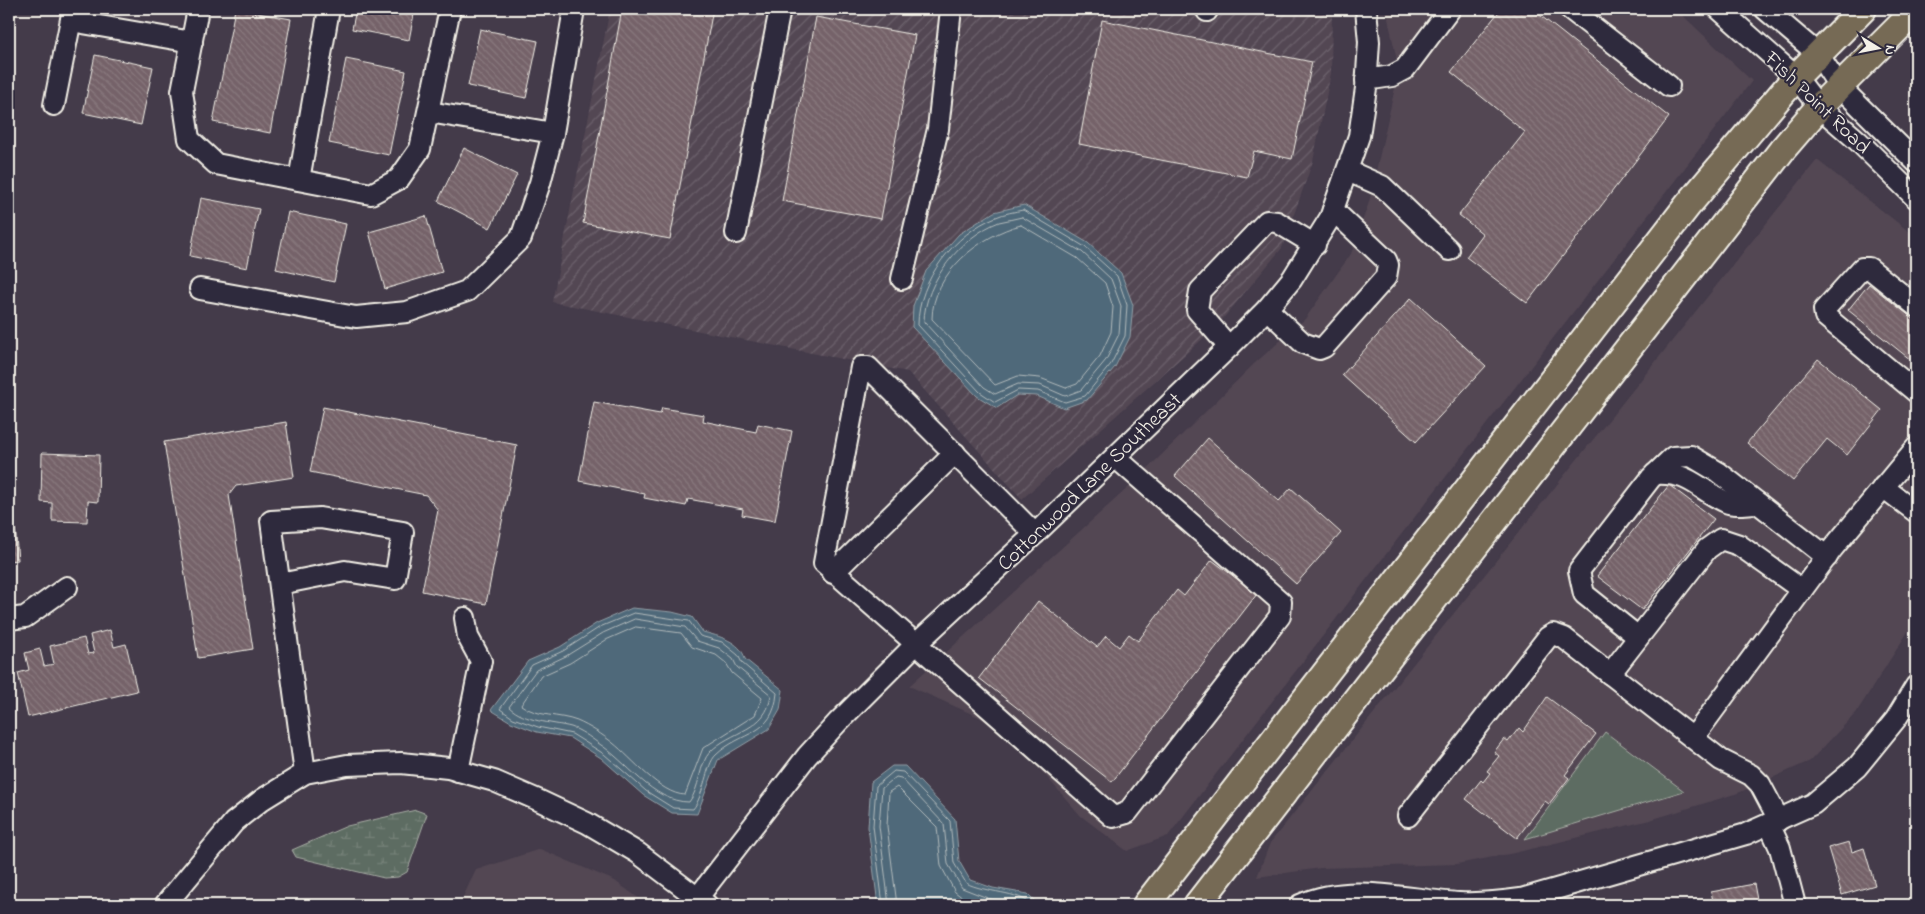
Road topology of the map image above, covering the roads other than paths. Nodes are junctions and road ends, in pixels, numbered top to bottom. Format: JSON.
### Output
{"nodes":[{"id":1,"x":198,"y":9,"type":"edge"},
{"id":2,"x":329,"y":9,"type":"edge"},
{"id":3,"x":450,"y":9,"type":"edge"},
{"id":4,"x":574,"y":9,"type":"edge"},
{"id":5,"x":780,"y":9,"type":"edge"},
{"id":6,"x":951,"y":9,"type":"edge"},
{"id":7,"x":1366,"y":9,"type":"edge"},
{"id":8,"x":1450,"y":9,"type":"edge"},
{"id":9,"x":1570,"y":9,"type":"edge"},
{"id":10,"x":1718,"y":9,"type":"edge"},
{"id":11,"x":1765,"y":9,"type":"edge"},
{"id":12,"x":1863,"y":9,"type":"edge"},
{"id":13,"x":1916,"y":10,"type":"edge"},
{"id":14,"x":72,"y":15,"type":"edge"},
{"id":15,"x":192,"y":42,"type":"junction"},
{"id":16,"x":1818,"y":54,"type":"junction"},
{"id":17,"x":1796,"y":77,"type":"junction"},
{"id":18,"x":1366,"y":80,"type":"junction"},
{"id":19,"x":1669,"y":86,"type":"dead end"},
{"id":20,"x":1839,"y":86,"type":"junction"},
{"id":21,"x":54,"y":105,"type":"dead end"},
{"id":22,"x":1819,"y":107,"type":"junction"},
{"id":23,"x":429,"y":112,"type":"junction"},
{"id":24,"x":553,"y":133,"type":"junction"},
{"id":25,"x":1916,"y":162,"type":"edge"},
{"id":26,"x":1348,"y":171,"type":"junction"},
{"id":27,"x":299,"y":180,"type":"junction"},
{"id":28,"x":1916,"y":198,"type":"edge"},
{"id":29,"x":1332,"y":210,"type":"junction"},
{"id":30,"x":736,"y":233,"type":"dead end"},
{"id":31,"x":1314,"y":245,"type":"junction"},
{"id":32,"x":1450,"y":250,"type":"dead end"},
{"id":33,"x":902,"y":279,"type":"dead end"},
{"id":34,"x":200,"y":289,"type":"dead end"},
{"id":35,"x":1916,"y":306,"type":"edge"},
{"id":36,"x":1267,"y":309,"type":"junction"},
{"id":37,"x":1229,"y":347,"type":"junction"},
{"id":38,"x":1916,"y":392,"type":"edge"},
{"id":39,"x":1916,"y":448,"type":"edge"},
{"id":40,"x":955,"y":453,"type":"junction"},
{"id":41,"x":1115,"y":457,"type":"junction"},
{"id":42,"x":1883,"y":487,"type":"junction"},
{"id":43,"x":1916,"y":512,"type":"edge"},
{"id":44,"x":1035,"y":534,"type":"junction"},
{"id":45,"x":1827,"y":557,"type":"junction"},
{"id":46,"x":833,"y":573,"type":"junction"},
{"id":47,"x":280,"y":584,"type":"junction"},
{"id":48,"x":67,"y":587,"type":"dead end"},
{"id":49,"x":1802,"y":590,"type":"junction"},
{"id":50,"x":465,"y":618,"type":"dead end"},
{"id":51,"x":9,"y":619,"type":"edge"},
{"id":52,"x":1638,"y":637,"type":"junction"},
{"id":53,"x":915,"y":645,"type":"junction"},
{"id":54,"x":1610,"y":674,"type":"junction"},
{"id":55,"x":1916,"y":686,"type":"edge"},
{"id":56,"x":1693,"y":738,"type":"junction"},
{"id":57,"x":458,"y":771,"type":"junction"},
{"id":58,"x":305,"y":772,"type":"junction"},
{"id":59,"x":1408,"y":816,"type":"dead end"},
{"id":60,"x":1774,"y":822,"type":"junction"},
{"id":61,"x":1528,"y":901,"type":"edge"},
{"id":62,"x":698,"y":903,"type":"edge"},
{"id":63,"x":165,"y":905,"type":"edge"},
{"id":64,"x":1146,"y":905,"type":"edge"},
{"id":65,"x":1197,"y":905,"type":"edge"},
{"id":66,"x":1300,"y":905,"type":"edge"},
{"id":67,"x":1795,"y":905,"type":"edge"}],
"edges":[{"from":1,"to":15,"type":"street"},
{"from":2,"to":27,"type":"street"},
{"from":3,"to":23,"type":"street"},
{"from":4,"to":24,"type":"street"},
{"from":5,"to":30,"type":"street"},
{"from":6,"to":33,"type":"street"},
{"from":7,"to":18,"type":"street","name":"Cottonwood Lane Southeast"},
{"from":8,"to":18,"type":"street"},
{"from":9,"to":19,"type":"street"},
{"from":10,"to":17,"type":"street","name":"Fish Point Road"},
{"from":11,"to":16,"type":"street","name":"Fish Point Road"},
{"from":12,"to":16,"type":"main road"},
{"from":13,"to":20,"type":"main road"},
{"from":14,"to":15,"type":"street"},
{"from":14,"to":21,"type":"street"},
{"from":15,"to":27,"type":"street"},
{"from":16,"to":17,"type":"main road"},
{"from":16,"to":20,"type":"street","name":"Fish Point Road"},
{"from":17,"to":22,"type":"street","name":"Fish Point Road"},
{"from":17,"to":64,"type":"main road"},
{"from":18,"to":26,"type":"street","name":"Cottonwood Lane Southeast"},
{"from":20,"to":22,"type":"main road"},
{"from":20,"to":25,"type":"street","name":"Fish Point Road"},
{"from":22,"to":28,"type":"street","name":"Fish Point Road"},
{"from":22,"to":65,"type":"main road"},
{"from":23,"to":24,"type":"street"},
{"from":23,"to":27,"type":"street"},
{"from":24,"to":34,"type":"street"},
{"from":26,"to":29,"type":"street","name":"Cottonwood Lane Southeast"},
{"from":26,"to":32,"type":"street"},
{"from":29,"to":31,"type":"street","name":"Cottonwood Lane Southeast"},
{"from":29,"to":36,"type":"street"},
{"from":31,"to":36,"type":"street","name":"Cottonwood Lane Southeast"},
{"from":31,"to":37,"type":"street"},
{"from":35,"to":38,"type":"street"},
{"from":36,"to":37,"type":"street","name":"Cottonwood Lane Southeast"},
{"from":37,"to":41,"type":"street","name":"Cottonwood Lane Southeast"},
{"from":39,"to":42,"type":"street"},
{"from":40,"to":44,"type":"street"},
{"from":40,"to":46,"type":"street"},
{"from":40,"to":46,"type":"street"},
{"from":41,"to":44,"type":"street","name":"Cottonwood Lane Southeast"},
{"from":41,"to":53,"type":"street"},
{"from":42,"to":43,"type":"street"},
{"from":42,"to":45,"type":"street"},
{"from":44,"to":53,"type":"street","name":"Cottonwood Lane Southeast"},
{"from":45,"to":49,"type":"street"},
{"from":45,"to":52,"type":"street"},
{"from":46,"to":53,"type":"street"},
{"from":47,"to":47,"type":"street"},
{"from":47,"to":58,"type":"street"},
{"from":48,"to":51,"type":"street"},
{"from":49,"to":52,"type":"street"},
{"from":49,"to":56,"type":"street"},
{"from":50,"to":57,"type":"street"},
{"from":52,"to":54,"type":"street"},
{"from":53,"to":62,"type":"street","name":"Cottonwood Lane Southeast"},
{"from":54,"to":56,"type":"street"},
{"from":54,"to":59,"type":"street"},
{"from":55,"to":60,"type":"street"},
{"from":56,"to":60,"type":"street"},
{"from":57,"to":58,"type":"street"},
{"from":57,"to":62,"type":"street"},
{"from":58,"to":63,"type":"street"},
{"from":60,"to":61,"type":"street"},
{"from":60,"to":67,"type":"street"},
{"from":61,"to":66,"type":"street"}]}
